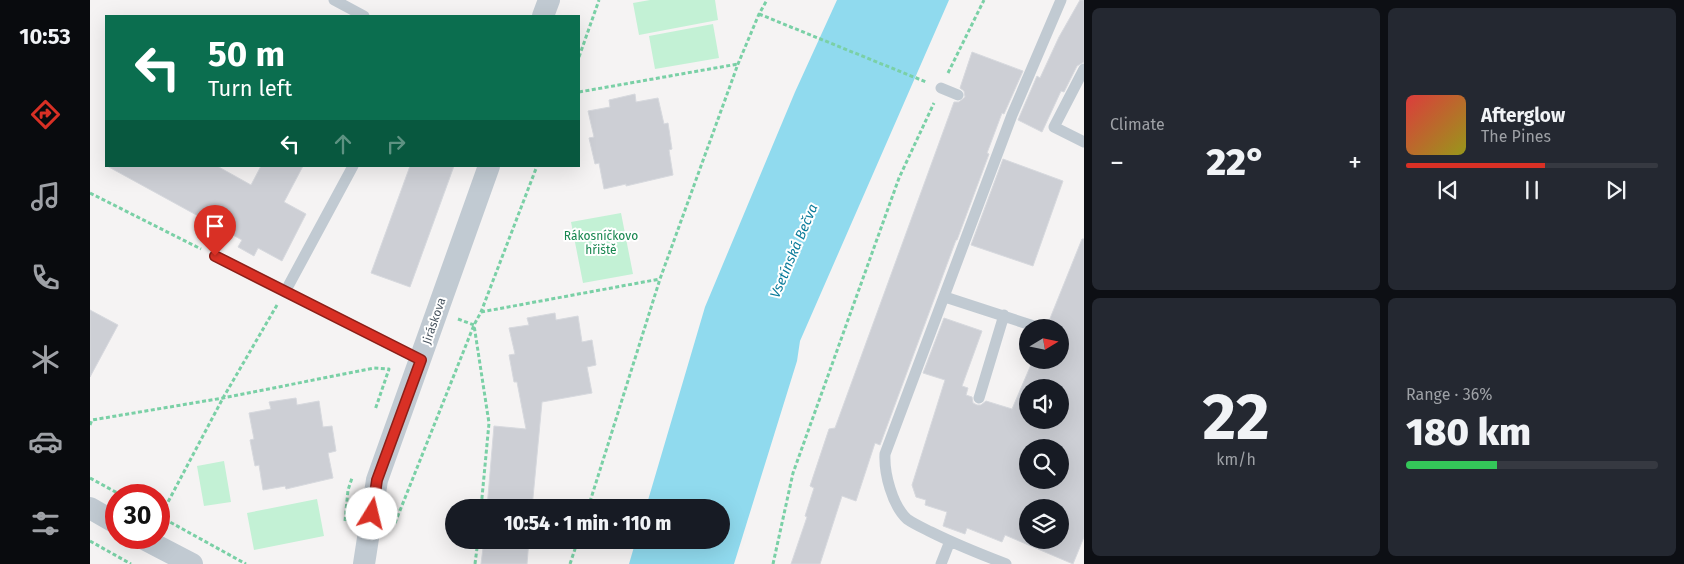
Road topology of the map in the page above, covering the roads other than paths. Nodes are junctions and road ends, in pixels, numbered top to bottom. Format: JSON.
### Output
{"nodes":[{"id":1,"x":334,"y":0,"type":"edge"},
{"id":2,"x":549,"y":0,"type":"edge"},
{"id":3,"x":1061,"y":0,"type":"edge"},
{"id":4,"x":362,"y":15,"type":"edge"},
{"id":5,"x":543,"y":15,"type":"edge"},
{"id":6,"x":1084,"y":69,"type":"edge"},
{"id":7,"x":941,"y":88,"type":"road end"},
{"id":8,"x":958,"y":95,"type":"dead end"},
{"id":9,"x":1084,"y":142,"type":"edge"},
{"id":10,"x":352,"y":167,"type":"edge"},
{"id":11,"x":489,"y":167,"type":"edge"},
{"id":12,"x":215,"y":256,"type":"road end"},
{"id":13,"x":284,"y":292,"type":"junction"},
{"id":14,"x":944,"y":297,"type":"junction"},
{"id":15,"x":1004,"y":315,"type":"junction"},
{"id":16,"x":1019,"y":320,"type":"edge"},
{"id":17,"x":421,"y":360,"type":"junction"},
{"id":18,"x":978,"y":398,"type":"dead end"},
{"id":19,"x":90,"y":508,"type":"edge"},
{"id":20,"x":105,"y":517,"type":"edge"},
{"id":21,"x":950,"y":542,"type":"junction"},
{"id":22,"x":154,"y":549,"type":"edge"},
{"id":23,"x":164,"y":558,"type":"edge"},
{"id":24,"x":192,"y":564,"type":"edge"},
{"id":25,"x":364,"y":564,"type":"edge"},
{"id":26,"x":941,"y":564,"type":"edge"},
{"id":27,"x":1006,"y":564,"type":"edge"}],
"edges":[{"from":1,"to":4,"type":"lane"},
{"from":2,"to":5,"type":"street"},
{"from":3,"to":14,"type":"lane"},
{"from":6,"to":9,"type":"lane"},
{"from":7,"to":8,"type":"lane"},
{"from":10,"to":13,"type":"lane"},
{"from":11,"to":17,"type":"street","name":"Jiráskova"},
{"from":12,"to":13,"type":"lane"},
{"from":13,"to":17,"type":"lane"},
{"from":14,"to":15,"type":"lane"},
{"from":14,"to":21,"type":"lane"},
{"from":15,"to":16,"type":"lane"},
{"from":15,"to":18,"type":"lane"},
{"from":17,"to":25,"type":"street","name":"Jiráskova"},
{"from":19,"to":20,"type":"street"},
{"from":21,"to":26,"type":"lane"},
{"from":21,"to":27,"type":"lane"},
{"from":22,"to":23,"type":"street"},
{"from":23,"to":24,"type":"street"}]}
